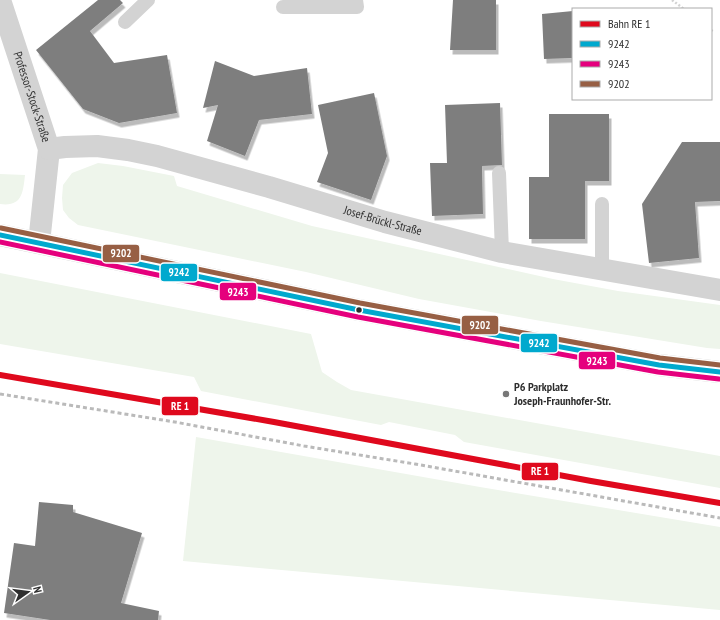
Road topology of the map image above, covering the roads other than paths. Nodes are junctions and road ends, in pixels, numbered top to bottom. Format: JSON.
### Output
{"nodes":[{"id":1,"x":148,"y":0,"type":"edge"},
{"id":2,"x":356,"y":0,"type":"edge"},
{"id":3,"x":283,"y":7,"type":"dead end"},
{"id":4,"x":2,"y":12,"type":"edge"},
{"id":5,"x":124,"y":22,"type":"dead end"},
{"id":6,"x":49,"y":149,"type":"junction"},
{"id":7,"x":499,"y":173,"type":"dead end"},
{"id":8,"x":602,"y":204,"type":"dead end"},
{"id":9,"x":0,"y":235,"type":"edge"},
{"id":10,"x":39,"y":243,"type":"junction"},
{"id":11,"x":502,"y":252,"type":"junction"},
{"id":12,"x":602,"y":269,"type":"junction"},
{"id":13,"x":720,"y":290,"type":"edge"},
{"id":14,"x":720,"y":372,"type":"edge"}],
"edges":[{"from":1,"to":5,"type":"lane"},
{"from":2,"to":3,"type":"lane"},
{"from":4,"to":6,"type":"street","name":"Professor-Stock-Straße"},
{"from":6,"to":10,"type":"street","name":"Professor-Stock-Straße"},
{"from":6,"to":11,"type":"street","name":"Josef-Brückl-Straße"},
{"from":7,"to":11,"type":"lane"},
{"from":8,"to":12,"type":"lane"},
{"from":9,"to":10,"type":"main road"},
{"from":10,"to":14,"type":"main road"},
{"from":11,"to":12,"type":"street","name":"Josef-Brückl-Straße"},
{"from":12,"to":13,"type":"street","name":"Josef-Brückl-Straße"}]}
